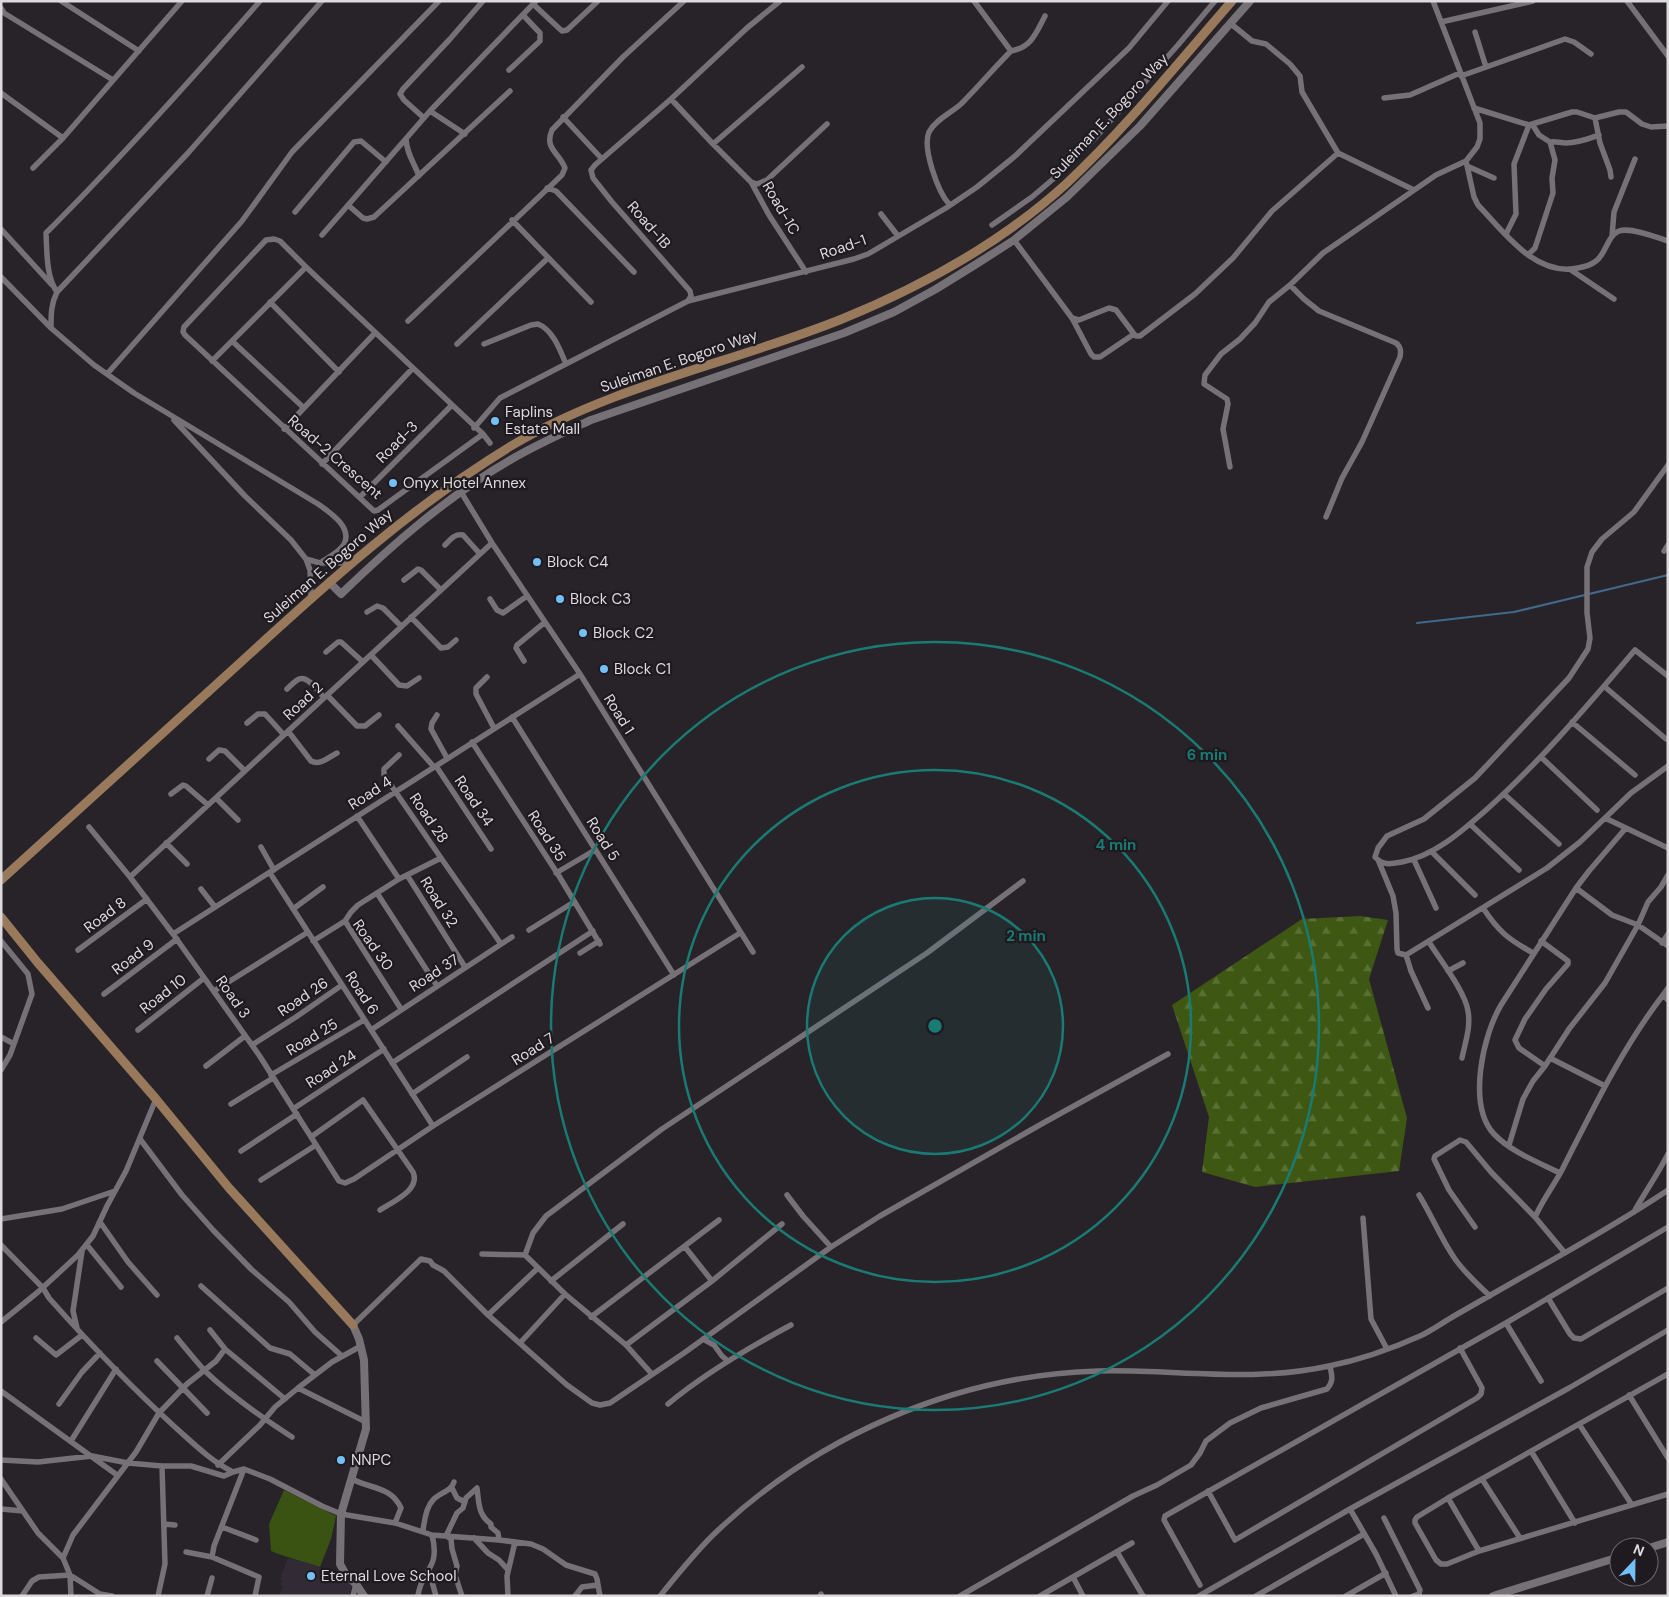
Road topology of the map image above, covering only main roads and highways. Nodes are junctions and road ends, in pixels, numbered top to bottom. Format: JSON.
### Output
{"nodes":[{"id":1,"x":1232,"y":1,"type":"edge"},
{"id":2,"x":1,"y":880,"type":"edge"},
{"id":3,"x":1,"y":917,"type":"edge"},
{"id":4,"x":352,"y":1325,"type":"road end"}],
"edges":[{"from":1,"to":2,"type":"main road","name":"Suleiman E. Bogoro Way"},
{"from":3,"to":4,"type":"main road"}]}
